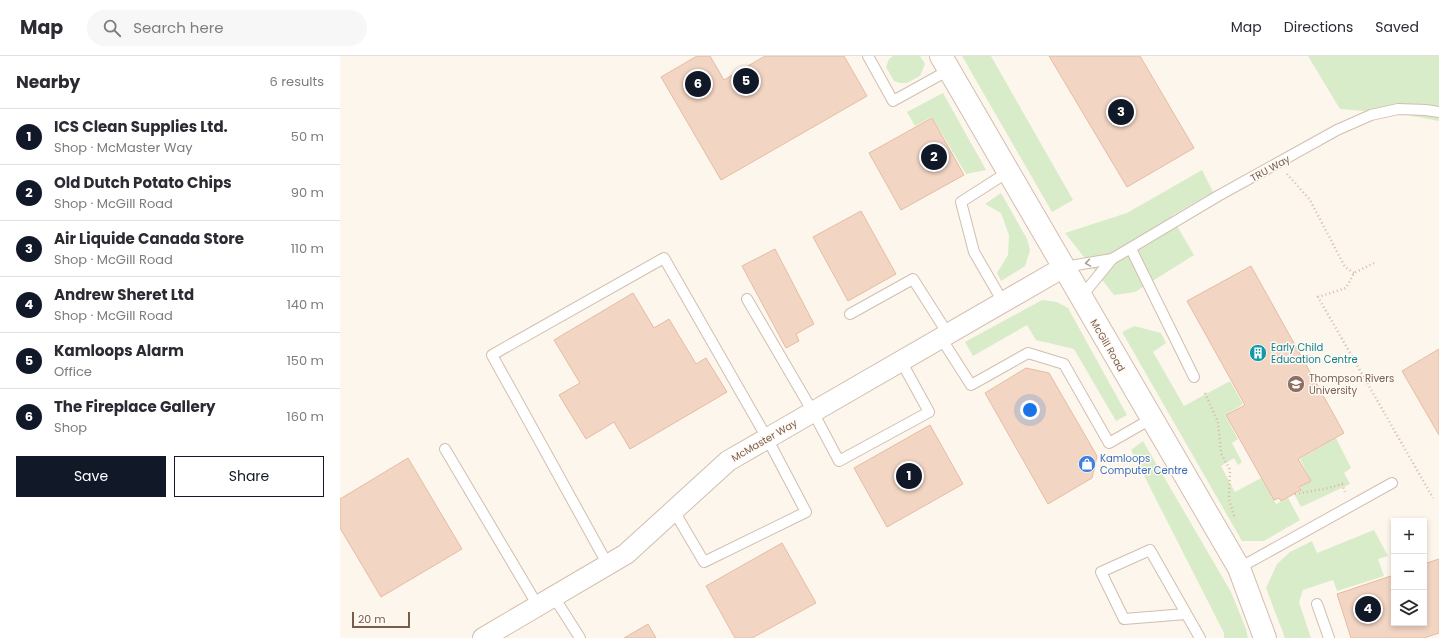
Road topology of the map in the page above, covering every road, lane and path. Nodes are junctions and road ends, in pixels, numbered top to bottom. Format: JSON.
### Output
{"nodes":[{"id":1,"x":868,"y":56,"type":"edge"},
{"id":2,"x":945,"y":63,"type":"edge"},
{"id":3,"x":1439,"y":112,"type":"edge"},
{"id":4,"x":1008,"y":172,"type":"junction"},
{"id":5,"x":1287,"y":173,"type":"dead end"},
{"id":6,"x":1131,"y":249,"type":"junction"},
{"id":7,"x":1112,"y":260,"type":"junction"},
{"id":8,"x":1374,"y":263,"type":"dead end"},
{"id":9,"x":1064,"y":268,"type":"junction"},
{"id":10,"x":1354,"y":273,"type":"junction"},
{"id":11,"x":1081,"y":297,"type":"junction"},
{"id":12,"x":747,"y":299,"type":"dead end"},
{"id":13,"x":1003,"y":302,"type":"junction"},
{"id":14,"x":850,"y":314,"type":"dead end"},
{"id":15,"x":945,"y":336,"type":"junction"},
{"id":16,"x":901,"y":361,"type":"junction"},
{"id":17,"x":1194,"y":377,"type":"dead end"},
{"id":18,"x":1205,"y":393,"type":"dead end"},
{"id":19,"x":813,"y":412,"type":"junction"},
{"id":20,"x":1151,"y":419,"type":"junction"},
{"id":21,"x":768,"y":438,"type":"junction"},
{"id":22,"x":445,"y":449,"type":"dead end"},
{"id":23,"x":1392,"y":482,"type":"dead end"},
{"id":24,"x":1342,"y":484,"type":"dead end"},
{"id":25,"x":1295,"y":494,"type":"dead end"},
{"id":26,"x":1433,"y":498,"type":"dead end"},
{"id":27,"x":674,"y":511,"type":"junction"},
{"id":28,"x":1236,"y":521,"type":"dead end"},
{"id":29,"x":608,"y":565,"type":"junction"},
{"id":30,"x":1239,"y":568,"type":"junction"},
{"id":31,"x":546,"y":601,"type":"junction"},
{"id":32,"x":1317,"y":604,"type":"dead end"},
{"id":33,"x":1186,"y":614,"type":"junction"},
{"id":34,"x":483,"y":638,"type":"edge"},
{"id":35,"x":580,"y":638,"type":"edge"},
{"id":36,"x":1200,"y":638,"type":"edge"},
{"id":37,"x":1265,"y":638,"type":"edge"},
{"id":38,"x":1329,"y":638,"type":"edge"}],
"edges":[{"from":1,"to":2,"type":"lane"},
{"from":2,"to":4,"type":"street","name":"McGill Road"},
{"from":3,"to":6,"type":"lane","name":"TRU Way"},
{"from":4,"to":9,"type":"street","name":"McGill Road"},
{"from":4,"to":13,"type":"lane"},
{"from":5,"to":10,"type":"path"},
{"from":6,"to":7,"type":"lane","name":"TRU Way"},
{"from":6,"to":17,"type":"lane"},
{"from":7,"to":9,"type":"lane","one_way":true},
{"from":7,"to":11,"type":"lane"},
{"from":8,"to":10,"type":"path"},
{"from":9,"to":11,"type":"street","name":"McGill Road"},
{"from":9,"to":13,"type":"street","name":"McMaster Way"},
{"from":10,"to":26,"type":"path"},
{"from":11,"to":20,"type":"street","name":"McGill Road"},
{"from":12,"to":19,"type":"lane"},
{"from":13,"to":15,"type":"street","name":"McMaster Way"},
{"from":14,"to":15,"type":"lane"},
{"from":15,"to":16,"type":"street","name":"McMaster Way"},
{"from":15,"to":20,"type":"lane"},
{"from":16,"to":19,"type":"street","name":"McMaster Way"},
{"from":16,"to":19,"type":"lane"},
{"from":18,"to":28,"type":"path"},
{"from":19,"to":21,"type":"street","name":"McMaster Way"},
{"from":20,"to":30,"type":"street","name":"McGill Road"},
{"from":21,"to":27,"type":"street","name":"McMaster Way"},
{"from":21,"to":27,"type":"lane"},
{"from":21,"to":29,"type":"lane"},
{"from":22,"to":31,"type":"lane"},
{"from":23,"to":30,"type":"lane"},
{"from":24,"to":25,"type":"path"},
{"from":27,"to":29,"type":"street","name":"McMaster Way"},
{"from":29,"to":31,"type":"street","name":"McMaster Way"},
{"from":30,"to":37,"type":"street","name":"McGill Road"},
{"from":31,"to":34,"type":"street","name":"McMaster Way"},
{"from":31,"to":35,"type":"lane"},
{"from":32,"to":38,"type":"lane"},
{"from":33,"to":33,"type":"lane"},
{"from":33,"to":36,"type":"lane"}]}
